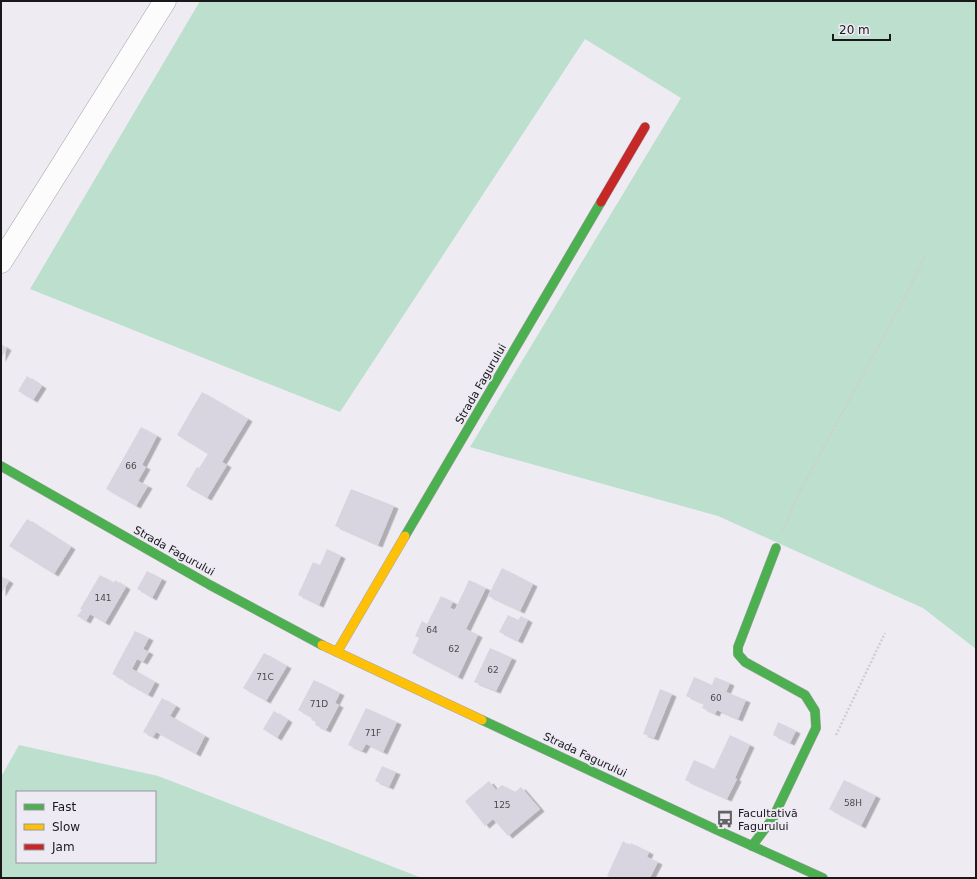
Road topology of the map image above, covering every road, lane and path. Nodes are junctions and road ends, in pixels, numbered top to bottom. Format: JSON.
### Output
{"nodes":[{"id":1,"x":165,"y":1,"type":"edge"},
{"id":2,"x":644,"y":127,"type":"dead end"},
{"id":3,"x":925,"y":256,"type":"dead end"},
{"id":4,"x":1,"y":262,"type":"edge"},
{"id":5,"x":1,"y":466,"type":"edge"},
{"id":6,"x":776,"y":548,"type":"joint"},
{"id":7,"x":338,"y":652,"type":"junction"},
{"id":8,"x":752,"y":846,"type":"junction"},
{"id":9,"x":823,"y":878,"type":"edge"}],
"edges":[{"from":1,"to":4,"type":"street"},
{"from":2,"to":7,"type":"street","name":"Strada Fagurului"},
{"from":3,"to":6,"type":"path"},
{"from":5,"to":7,"type":"street","name":"Strada Fagurului"},
{"from":6,"to":8,"type":"street"},
{"from":7,"to":8,"type":"street","name":"Strada Fagurului"},
{"from":8,"to":9,"type":"street","name":"Strada Fagurului"}]}
